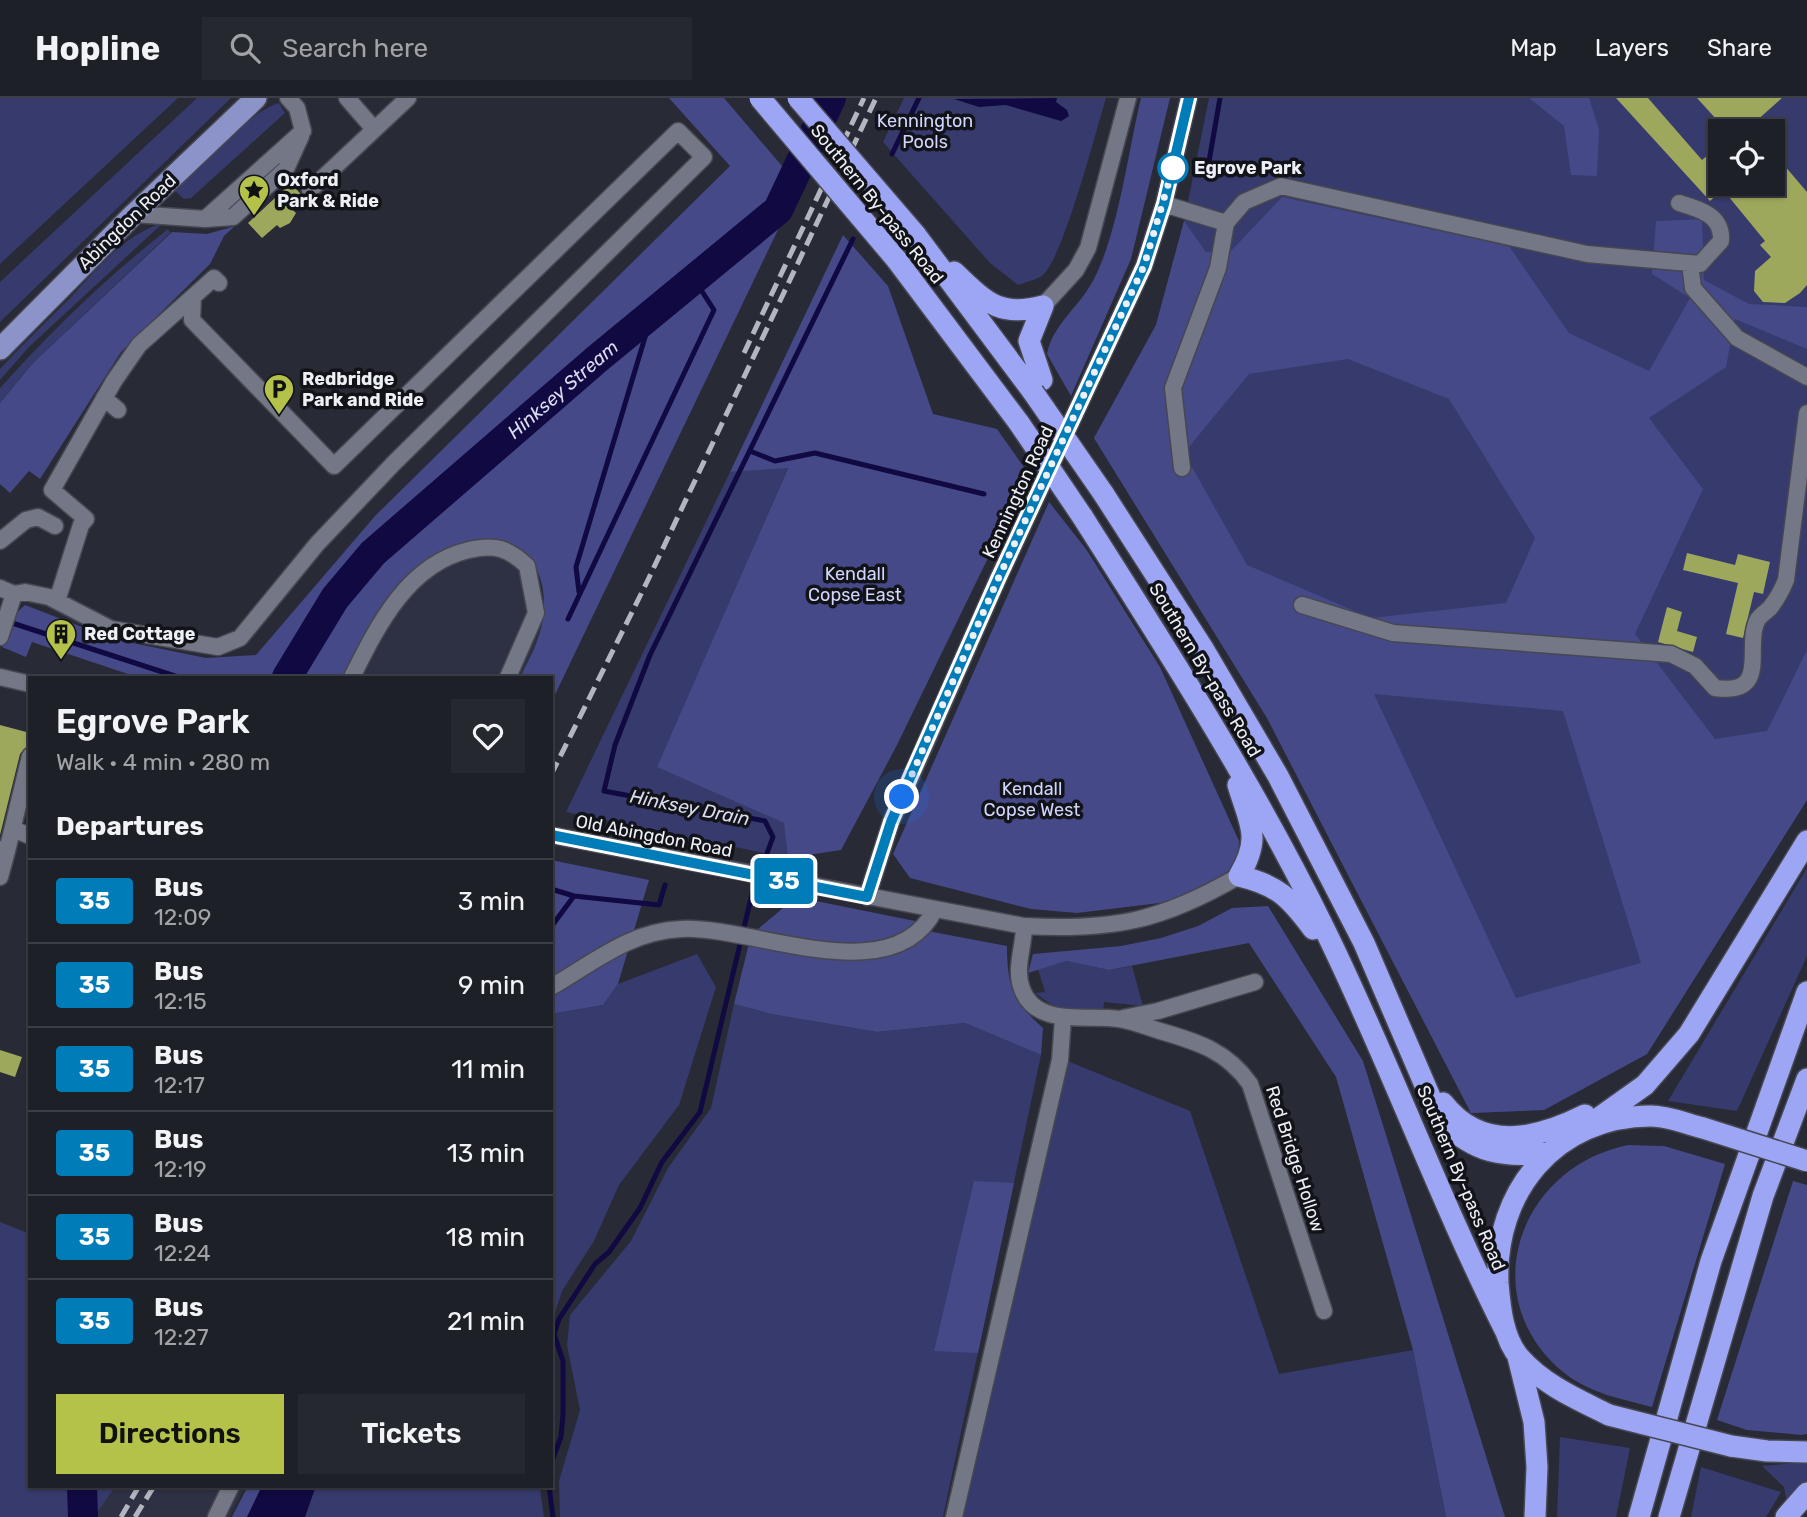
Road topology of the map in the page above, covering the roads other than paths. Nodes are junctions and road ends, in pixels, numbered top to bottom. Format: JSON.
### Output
{"nodes":[{"id":1,"x":256,"y":98,"type":"edge"},
{"id":2,"x":288,"y":98,"type":"edge"},
{"id":3,"x":346,"y":98,"type":"edge"},
{"id":4,"x":408,"y":98,"type":"edge"},
{"id":5,"x":760,"y":98,"type":"edge"},
{"id":6,"x":798,"y":98,"type":"edge"},
{"id":7,"x":1128,"y":98,"type":"edge"},
{"id":8,"x":1189,"y":98,"type":"edge"},
{"id":9,"x":374,"y":129,"type":"junction"},
{"id":10,"x":310,"y":190,"type":"dead end"},
{"id":11,"x":153,"y":196,"type":"junction"},
{"id":12,"x":1679,"y":203,"type":"dead end"},
{"id":13,"x":1164,"y":204,"type":"junction"},
{"id":14,"x":134,"y":214,"type":"junction"},
{"id":15,"x":170,"y":214,"type":"junction"},
{"id":16,"x":1226,"y":223,"type":"junction"},
{"id":17,"x":915,"y":234,"type":"junction"},
{"id":18,"x":1690,"y":263,"type":"junction"},
{"id":19,"x":219,"y":283,"type":"dead end"},
{"id":20,"x":193,"y":297,"type":"junction"},
{"id":21,"x":1042,"y":306,"type":"junction"},
{"id":22,"x":0,"y":349,"type":"edge"},
{"id":23,"x":1807,"y":377,"type":"edge"},
{"id":24,"x":1037,"y":386,"type":"junction"},
{"id":25,"x":104,"y":398,"type":"junction"},
{"id":26,"x":118,"y":410,"type":"dead end"},
{"id":27,"x":1807,"y":413,"type":"edge"},
{"id":28,"x":1182,"y":468,"type":"dead end"},
{"id":29,"x":55,"y":526,"type":"dead end"},
{"id":30,"x":0,"y":541,"type":"edge"},
{"id":31,"x":7,"y":591,"type":"edge"},
{"id":32,"x":57,"y":601,"type":"junction"},
{"id":33,"x":1302,"y":605,"type":"dead end"},
{"id":34,"x":0,"y":636,"type":"edge"},
{"id":35,"x":352,"y":676,"type":"edge"},
{"id":36,"x":508,"y":676,"type":"edge"},
{"id":37,"x":0,"y":677,"type":"edge"},
{"id":38,"x":28,"y":684,"type":"edge"},
{"id":39,"x":1225,"y":746,"type":"junction"},
{"id":40,"x":28,"y":765,"type":"edge"},
{"id":41,"x":13,"y":829,"type":"junction"},
{"id":42,"x":28,"y":835,"type":"edge"},
{"id":43,"x":557,"y":837,"type":"edge"},
{"id":44,"x":1807,"y":841,"type":"edge"},
{"id":45,"x":4,"y":850,"type":"edge"},
{"id":46,"x":1239,"y":876,"type":"junction"},
{"id":47,"x":0,"y":877,"type":"edge"},
{"id":48,"x":867,"y":897,"type":"junction"},
{"id":49,"x":935,"y":909,"type":"junction"},
{"id":50,"x":1024,"y":926,"type":"junction"},
{"id":51,"x":1347,"y":976,"type":"junction"},
{"id":52,"x":1255,"y":982,"type":"dead end"},
{"id":53,"x":553,"y":986,"type":"edge"},
{"id":54,"x":1807,"y":992,"type":"edge"},
{"id":55,"x":1063,"y":1018,"type":"junction"},
{"id":56,"x":1118,"y":1019,"type":"junction"},
{"id":57,"x":1421,"y":1072,"type":"junction"},
{"id":58,"x":1807,"y":1079,"type":"edge"},
{"id":59,"x":1620,"y":1103,"type":"junction"},
{"id":60,"x":1577,"y":1133,"type":"junction"},
{"id":61,"x":1549,"y":1153,"type":"junction"},
{"id":62,"x":1807,"y":1161,"type":"edge"},
{"id":63,"x":1324,"y":1311,"type":"dead end"},
{"id":64,"x":1505,"y":1330,"type":"junction"},
{"id":65,"x":1518,"y":1357,"type":"junction"},
{"id":66,"x":1807,"y":1451,"type":"edge"},
{"id":67,"x":231,"y":1488,"type":"edge"},
{"id":68,"x":1807,"y":1493,"type":"edge"},
{"id":69,"x":216,"y":1517,"type":"edge"},
{"id":70,"x":954,"y":1517,"type":"edge"},
{"id":71,"x":1535,"y":1517,"type":"edge"},
{"id":72,"x":1640,"y":1517,"type":"edge"},
{"id":73,"x":1669,"y":1517,"type":"edge"},
{"id":74,"x":1786,"y":1517,"type":"edge"}],
"edges":[{"from":1,"to":11,"type":"main road","name":"Abingdon Road"},
{"from":2,"to":15,"type":"street"},
{"from":3,"to":9,"type":"street"},
{"from":4,"to":9,"type":"street"},
{"from":5,"to":39,"type":"highway","name":"Southern By-pass Road","bridge":true},
{"from":6,"to":17,"type":"highway","name":"Southern By-pass Road","bridge":true},
{"from":7,"to":21,"type":"street"},
{"from":8,"to":13,"type":"street","name":"Kennington Road"},
{"from":9,"to":10,"type":"street"},
{"from":11,"to":14,"type":"main road","name":"Abingdon Road"},
{"from":11,"to":15,"type":"street"},
{"from":12,"to":18,"type":"street"},
{"from":13,"to":16,"type":"street"},
{"from":13,"to":48,"type":"street","name":"Kennington Road"},
{"from":14,"to":15,"type":"street"},
{"from":14,"to":22,"type":"main road","name":"Abingdon Road"},
{"from":16,"to":18,"type":"street"},
{"from":16,"to":28,"type":"street"},
{"from":17,"to":21,"type":"highway"},
{"from":17,"to":24,"type":"highway","name":"Southern By-pass Road"},
{"from":18,"to":23,"type":"street"},
{"from":19,"to":20,"type":"street"},
{"from":20,"to":25,"type":"street"},
{"from":20,"to":32,"type":"street"},
{"from":21,"to":24,"type":"highway"},
{"from":24,"to":57,"type":"highway","name":"Southern By-pass Road","bridge":true},
{"from":25,"to":26,"type":"street"},
{"from":25,"to":32,"type":"street"},
{"from":27,"to":33,"type":"street"},
{"from":29,"to":30,"type":"street"},
{"from":31,"to":32,"type":"street"},
{"from":31,"to":34,"type":"street"},
{"from":35,"to":36,"type":"street"},
{"from":37,"to":38,"type":"street"},
{"from":39,"to":46,"type":"highway"},
{"from":39,"to":51,"type":"highway","name":"Southern By-pass Road"},
{"from":40,"to":41,"type":"street"},
{"from":41,"to":42,"type":"street"},
{"from":41,"to":45,"type":"street"},
{"from":43,"to":48,"type":"street","name":"Old Abingdon Road"},
{"from":44,"to":59,"type":"highway"},
{"from":45,"to":47,"type":"street"},
{"from":46,"to":50,"type":"street","name":"Old Abingdon Road"},
{"from":46,"to":51,"type":"highway"},
{"from":48,"to":49,"type":"street","name":"Old Abingdon Road"},
{"from":49,"to":50,"type":"street","name":"Old Abingdon Road"},
{"from":49,"to":53,"type":"street"},
{"from":50,"to":55,"type":"street","name":"Red Bridge Hollow"},
{"from":51,"to":64,"type":"highway","name":"Southern By-pass Road"},
{"from":52,"to":56,"type":"street","name":"Red Bridge Hollow"},
{"from":54,"to":72,"type":"highway"},
{"from":55,"to":56,"type":"street","name":"Red Bridge Hollow"},
{"from":55,"to":70,"type":"street"},
{"from":56,"to":63,"type":"street","name":"Red Bridge Hollow"},
{"from":57,"to":59,"type":"highway"},
{"from":57,"to":61,"type":"highway","name":"Southern By-pass Road"},
{"from":58,"to":73,"type":"highway"},
{"from":59,"to":60,"type":"highway"},
{"from":60,"to":61,"type":"highway"},
{"from":60,"to":62,"type":"highway","bridge":true},
{"from":61,"to":64,"type":"highway"},
{"from":64,"to":65,"type":"highway","name":"Southern By-pass Road"},
{"from":65,"to":66,"type":"highway","bridge":true},
{"from":65,"to":71,"type":"highway"},
{"from":67,"to":69,"type":"street"},
{"from":68,"to":74,"type":"highway"}]}
